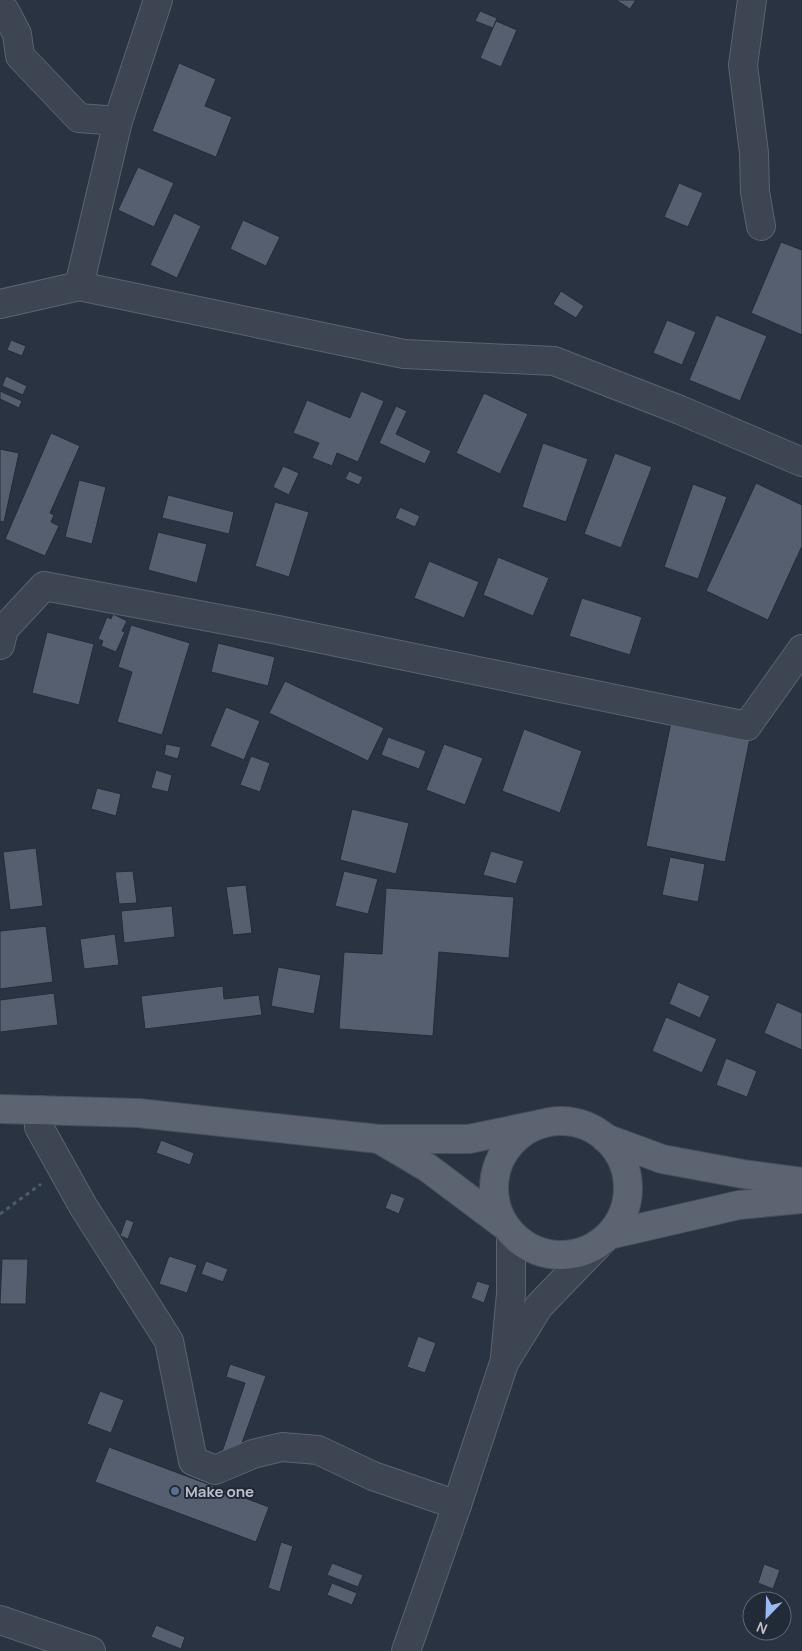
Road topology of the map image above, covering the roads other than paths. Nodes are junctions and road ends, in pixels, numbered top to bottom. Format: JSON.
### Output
{"nodes":[{"id":1,"x":158,"y":0,"type":"edge"},
{"id":2,"x":752,"y":0,"type":"edge"},
{"id":3,"x":0,"y":8,"type":"edge"},
{"id":4,"x":118,"y":121,"type":"junction"},
{"id":5,"x":761,"y":226,"type":"dead end"},
{"id":6,"x":78,"y":286,"type":"junction"},
{"id":7,"x":0,"y":304,"type":"edge"},
{"id":8,"x":802,"y":462,"type":"edge"},
{"id":9,"x":0,"y":646,"type":"edge"},
{"id":10,"x":802,"y":649,"type":"edge"},
{"id":11,"x":0,"y":1094,"type":"edge"},
{"id":12,"x":21,"y":1110,"type":"edge"},
{"id":13,"x":541,"y":1124,"type":"junction"},
{"id":14,"x":605,"y":1138,"type":"junction"},
{"id":15,"x":379,"y":1139,"type":"junction"},
{"id":16,"x":802,"y":1182,"type":"edge"},
{"id":17,"x":802,"y":1199,"type":"edge"},
{"id":18,"x":508,"y":1230,"type":"junction"},
{"id":19,"x":604,"y":1240,"type":"junction"},
{"id":20,"x":504,"y":1363,"type":"junction"},
{"id":21,"x":457,"y":1505,"type":"junction"},
{"id":22,"x":0,"y":1620,"type":"edge"},
{"id":23,"x":91,"y":1651,"type":"edge"},
{"id":24,"x":406,"y":1651,"type":"edge"}],
"edges":[{"from":1,"to":4,"type":"street"},
{"from":2,"to":5,"type":"street"},
{"from":3,"to":4,"type":"street"},
{"from":4,"to":6,"type":"street"},
{"from":6,"to":7,"type":"street"},
{"from":6,"to":8,"type":"street"},
{"from":9,"to":10,"type":"street"},
{"from":11,"to":12,"type":"street"},
{"from":12,"to":15,"type":"main road"},
{"from":12,"to":21,"type":"street"},
{"from":13,"to":14,"type":"main road"},
{"from":13,"to":15,"type":"main road"},
{"from":13,"to":18,"type":"main road"},
{"from":14,"to":16,"type":"main road"},
{"from":14,"to":19,"type":"main road"},
{"from":15,"to":18,"type":"main road"},
{"from":17,"to":19,"type":"main road"},
{"from":18,"to":19,"type":"main road"},
{"from":18,"to":20,"type":"street"},
{"from":19,"to":20,"type":"street"},
{"from":20,"to":21,"type":"street"},
{"from":21,"to":24,"type":"street"},
{"from":22,"to":23,"type":"street"}]}
